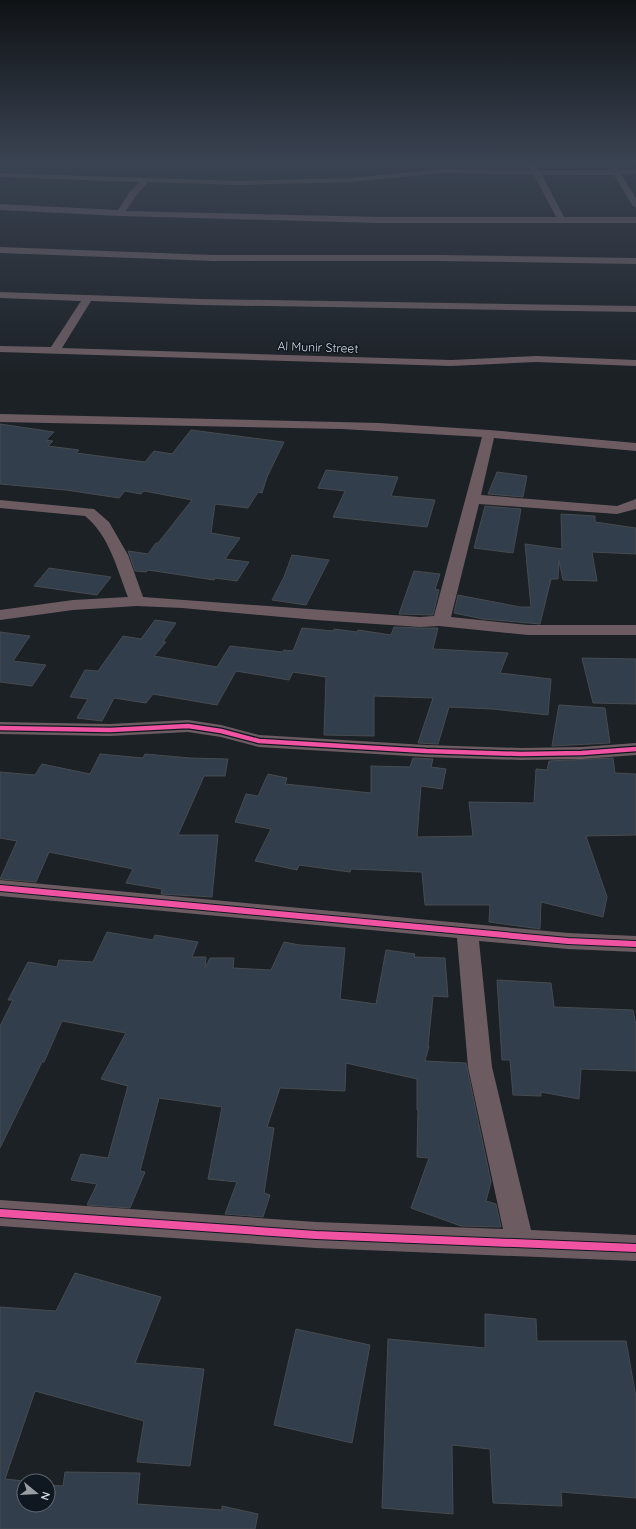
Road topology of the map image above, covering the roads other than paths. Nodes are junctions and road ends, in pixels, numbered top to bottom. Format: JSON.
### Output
{"nodes":[{"id":1,"x":0,"y":250,"type":"edge"},
{"id":2,"x":636,"y":261,"type":"edge"},
{"id":3,"x":0,"y":295,"type":"edge"},
{"id":4,"x":88,"y":298,"type":"junction"},
{"id":5,"x":636,"y":309,"type":"edge"},
{"id":6,"x":0,"y":349,"type":"edge"},
{"id":7,"x":54,"y":351,"type":"junction"},
{"id":8,"x":636,"y":362,"type":"edge"},
{"id":9,"x":0,"y":418,"type":"edge"},
{"id":10,"x":489,"y":434,"type":"junction"},
{"id":11,"x":636,"y":447,"type":"edge"},
{"id":12,"x":473,"y":499,"type":"junction"},
{"id":13,"x":636,"y":503,"type":"edge"},
{"id":14,"x":0,"y":504,"type":"edge"},
{"id":15,"x":137,"y":602,"type":"junction"},
{"id":16,"x":0,"y":615,"type":"edge"},
{"id":17,"x":439,"y":621,"type":"junction"},
{"id":18,"x":636,"y":630,"type":"edge"},
{"id":19,"x":0,"y":728,"type":"edge"},
{"id":20,"x":636,"y":749,"type":"edge"},
{"id":21,"x":0,"y":888,"type":"edge"},
{"id":22,"x":467,"y":931,"type":"junction"},
{"id":23,"x":636,"y":944,"type":"edge"},
{"id":24,"x":0,"y":1213,"type":"edge"},
{"id":25,"x":520,"y":1243,"type":"junction"},
{"id":26,"x":636,"y":1248,"type":"edge"}],
"edges":[{"from":1,"to":2,"type":"street"},
{"from":3,"to":4,"type":"street"},
{"from":4,"to":5,"type":"street"},
{"from":4,"to":7,"type":"street"},
{"from":6,"to":7,"type":"street","name":"Al Munir Street"},
{"from":7,"to":8,"type":"street","name":"Al Munir Street"},
{"from":9,"to":10,"type":"street"},
{"from":10,"to":11,"type":"street"},
{"from":10,"to":12,"type":"street"},
{"from":12,"to":13,"type":"street"},
{"from":12,"to":17,"type":"street"},
{"from":14,"to":15,"type":"street"},
{"from":15,"to":16,"type":"street"},
{"from":15,"to":17,"type":"street"},
{"from":17,"to":18,"type":"street"},
{"from":19,"to":20,"type":"street"},
{"from":21,"to":22,"type":"street"},
{"from":22,"to":23,"type":"street"},
{"from":22,"to":25,"type":"street"},
{"from":24,"to":25,"type":"street"},
{"from":25,"to":26,"type":"street"}]}
